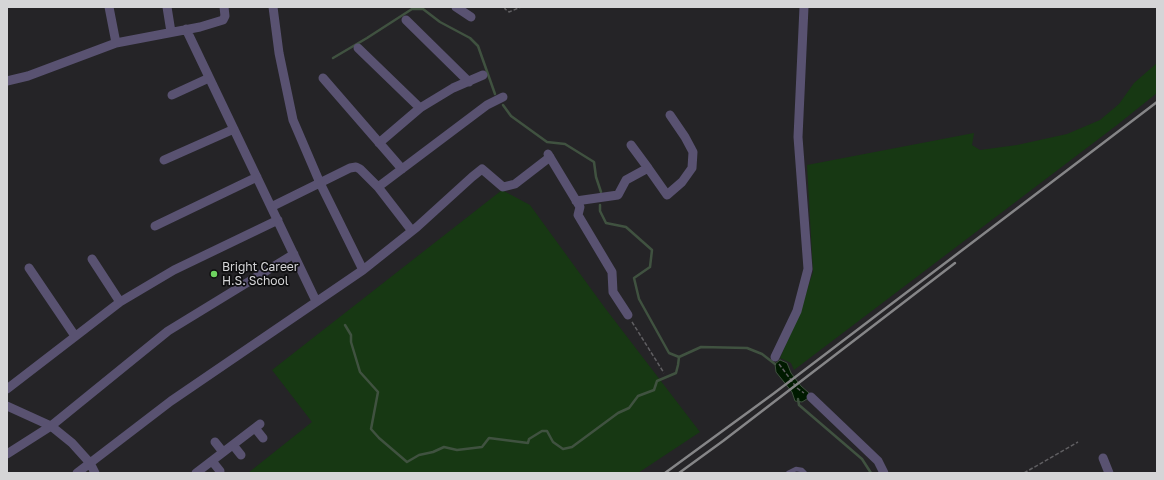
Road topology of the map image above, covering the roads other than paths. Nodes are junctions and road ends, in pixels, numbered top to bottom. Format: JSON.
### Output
{"nodes":[{"id":1,"x":109,"y":7,"type":"edge"},
{"id":2,"x":167,"y":7,"type":"edge"},
{"id":3,"x":224,"y":7,"type":"edge"},
{"id":4,"x":273,"y":7,"type":"edge"},
{"id":5,"x":456,"y":7,"type":"edge"},
{"id":6,"x":804,"y":7,"type":"edge"},
{"id":7,"x":471,"y":17,"type":"dead end"},
{"id":8,"x":406,"y":20,"type":"dead end"},
{"id":9,"x":186,"y":29,"type":"junction"},
{"id":10,"x":171,"y":32,"type":"junction"},
{"id":11,"x":116,"y":43,"type":"junction"},
{"id":12,"x":358,"y":48,"type":"dead end"},
{"id":13,"x":483,"y":76,"type":"dead end"},
{"id":14,"x":209,"y":78,"type":"junction"},
{"id":15,"x":323,"y":78,"type":"dead end"},
{"id":16,"x":7,"y":81,"type":"edge"},
{"id":17,"x":469,"y":82,"type":"junction"},
{"id":18,"x":172,"y":95,"type":"dead end"},
{"id":19,"x":503,"y":96,"type":"dead end"},
{"id":20,"x":420,"y":108,"type":"junction"},
{"id":21,"x":670,"y":115,"type":"dead end"},
{"id":22,"x":234,"y":129,"type":"junction"},
{"id":23,"x":379,"y":143,"type":"junction"},
{"id":24,"x":631,"y":145,"type":"dead end"},
{"id":25,"x":164,"y":160,"type":"dead end"},
{"id":26,"x":648,"y":168,"type":"junction"},
{"id":27,"x":402,"y":169,"type":"junction"},
{"id":28,"x":257,"y":177,"type":"junction"},
{"id":29,"x":320,"y":183,"type":"junction"},
{"id":30,"x":378,"y":187,"type":"junction"},
{"id":31,"x":576,"y":201,"type":"junction"},
{"id":32,"x":271,"y":207,"type":"junction"},
{"id":33,"x":278,"y":220,"type":"junction"},
{"id":34,"x":155,"y":226,"type":"dead end"},
{"id":35,"x":412,"y":231,"type":"junction"},
{"id":36,"x":294,"y":254,"type":"junction"},
{"id":37,"x":92,"y":259,"type":"dead end"},
{"id":38,"x":29,"y":268,"type":"dead end"},
{"id":39,"x":363,"y":270,"type":"junction"},
{"id":40,"x":316,"y":301,"type":"junction"},
{"id":41,"x":120,"y":302,"type":"junction"},
{"id":42,"x":628,"y":315,"type":"road end"},
{"id":43,"x":75,"y":336,"type":"junction"},
{"id":44,"x":775,"y":357,"type":"road end"},
{"id":45,"x":7,"y":389,"type":"edge"},
{"id":46,"x":811,"y":397,"type":"road end"},
{"id":47,"x":7,"y":406,"type":"edge"},
{"id":48,"x":51,"y":426,"type":"junction"},
{"id":49,"x":263,"y":438,"type":"dead end"},
{"id":50,"x":215,"y":442,"type":"dead end"},
{"id":51,"x":233,"y":445,"type":"junction"},
{"id":52,"x":223,"y":452,"type":"junction"},
{"id":53,"x":7,"y":454,"type":"edge"},
{"id":54,"x":241,"y":455,"type":"dead end"},
{"id":55,"x":1103,"y":458,"type":"dead end"},
{"id":56,"x":212,"y":461,"type":"junction"},
{"id":57,"x":90,"y":464,"type":"junction"},
{"id":58,"x":220,"y":471,"type":"dead end"},
{"id":59,"x":76,"y":473,"type":"edge"},
{"id":60,"x":95,"y":473,"type":"edge"},
{"id":61,"x":196,"y":473,"type":"edge"},
{"id":62,"x":788,"y":473,"type":"edge"},
{"id":63,"x":805,"y":473,"type":"edge"},
{"id":64,"x":884,"y":473,"type":"edge"},
{"id":65,"x":1109,"y":473,"type":"edge"}],
"edges":[{"from":1,"to":11,"type":"street"},
{"from":2,"to":10,"type":"street"},
{"from":3,"to":9,"type":"street"},
{"from":4,"to":29,"type":"street"},
{"from":5,"to":7,"type":"street"},
{"from":6,"to":44,"type":"street"},
{"from":8,"to":17,"type":"street"},
{"from":9,"to":10,"type":"street"},
{"from":9,"to":14,"type":"street"},
{"from":10,"to":11,"type":"street"},
{"from":11,"to":16,"type":"street"},
{"from":12,"to":20,"type":"street"},
{"from":13,"to":17,"type":"street"},
{"from":14,"to":18,"type":"street"},
{"from":14,"to":22,"type":"street"},
{"from":15,"to":23,"type":"street"},
{"from":17,"to":20,"type":"street"},
{"from":19,"to":27,"type":"street"},
{"from":20,"to":23,"type":"street"},
{"from":21,"to":26,"type":"street"},
{"from":22,"to":25,"type":"street"},
{"from":22,"to":28,"type":"street"},
{"from":23,"to":27,"type":"street"},
{"from":24,"to":26,"type":"street"},
{"from":26,"to":31,"type":"street"},
{"from":27,"to":30,"type":"street"},
{"from":28,"to":32,"type":"street"},
{"from":28,"to":34,"type":"street"},
{"from":29,"to":30,"type":"street"},
{"from":29,"to":32,"type":"street"},
{"from":29,"to":39,"type":"street"},
{"from":30,"to":35,"type":"street"},
{"from":31,"to":35,"type":"street"},
{"from":31,"to":42,"type":"street"},
{"from":32,"to":33,"type":"street"},
{"from":33,"to":36,"type":"street"},
{"from":33,"to":41,"type":"street"},
{"from":35,"to":39,"type":"street"},
{"from":36,"to":40,"type":"street"},
{"from":36,"to":48,"type":"street"},
{"from":37,"to":41,"type":"street"},
{"from":38,"to":43,"type":"street"},
{"from":39,"to":40,"type":"street"},
{"from":40,"to":57,"type":"street"},
{"from":41,"to":43,"type":"street"},
{"from":43,"to":45,"type":"street"},
{"from":46,"to":64,"type":"street"},
{"from":47,"to":48,"type":"street"},
{"from":48,"to":53,"type":"street"},
{"from":48,"to":57,"type":"street"},
{"from":49,"to":51,"type":"street"},
{"from":50,"to":52,"type":"street"},
{"from":51,"to":52,"type":"street"},
{"from":51,"to":54,"type":"street"},
{"from":52,"to":56,"type":"street"},
{"from":55,"to":65,"type":"street"},
{"from":56,"to":58,"type":"street"},
{"from":56,"to":61,"type":"street"},
{"from":57,"to":59,"type":"street"},
{"from":57,"to":60,"type":"street"},
{"from":62,"to":63,"type":"lane"}]}
